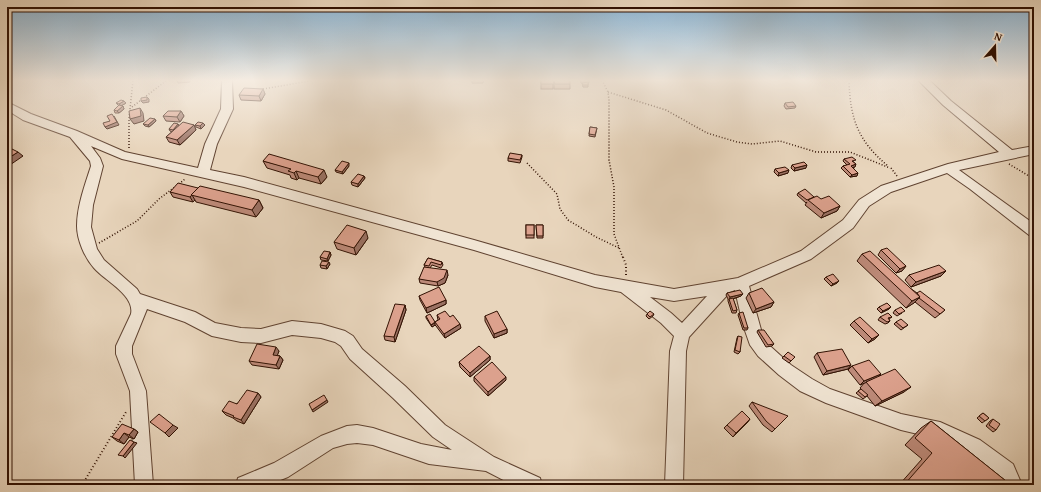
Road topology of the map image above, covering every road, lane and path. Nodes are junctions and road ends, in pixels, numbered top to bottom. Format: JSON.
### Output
{"nodes":[{"id":1,"x":131,"y":103,"type":"edge"},
{"id":2,"x":136,"y":103,"type":"edge"},
{"id":3,"x":227,"y":103,"type":"edge"},
{"id":4,"x":609,"y":103,"type":"edge"},
{"id":5,"x":643,"y":103,"type":"edge"},
{"id":6,"x":851,"y":103,"type":"edge"},
{"id":7,"x":947,"y":103,"type":"edge"},
{"id":8,"x":7,"y":105,"type":"edge"},
{"id":9,"x":131,"y":107,"type":"junction"},
{"id":10,"x":73,"y":134,"type":"junction"},
{"id":11,"x":1034,"y":150,"type":"edge"},
{"id":12,"x":1009,"y":154,"type":"junction"},
{"id":13,"x":129,"y":156,"type":"junction"},
{"id":14,"x":995,"y":157,"type":"junction"},
{"id":15,"x":527,"y":163,"type":"dead end"},
{"id":16,"x":890,"y":168,"type":"junction"},
{"id":17,"x":948,"y":168,"type":"junction"},
{"id":18,"x":199,"y":173,"type":"junction"},
{"id":19,"x":1034,"y":179,"type":"edge"},
{"id":20,"x":903,"y":182,"type":"junction"},
{"id":21,"x":1034,"y":231,"type":"edge"},
{"id":22,"x":90,"y":248,"type":"junction"},
{"id":23,"x":619,"y":248,"type":"junction"},
{"id":24,"x":733,"y":285,"type":"junction"},
{"id":25,"x":626,"y":287,"type":"junction"},
{"id":26,"x":136,"y":298,"type":"junction"},
{"id":27,"x":682,"y":334,"type":"junction"},
{"id":28,"x":128,"y":410,"type":"dead end"},
{"id":29,"x":488,"y":463,"type":"junction"},
{"id":30,"x":672,"y":483,"type":"edge"},
{"id":31,"x":82,"y":485,"type":"edge"},
{"id":32,"x":144,"y":485,"type":"edge"},
{"id":33,"x":245,"y":485,"type":"edge"},
{"id":34,"x":532,"y":485,"type":"edge"},
{"id":35,"x":1013,"y":485,"type":"edge"}],
"edges":[{"from":1,"to":9,"type":"path"},
{"from":2,"to":9,"type":"path"},
{"from":3,"to":18,"type":"street"},
{"from":4,"to":23,"type":"path"},
{"from":5,"to":16,"type":"path"},
{"from":6,"to":16,"type":"path"},
{"from":7,"to":12,"type":"street"},
{"from":8,"to":10,"type":"street"},
{"from":9,"to":13,"type":"path"},
{"from":10,"to":13,"type":"street"},
{"from":10,"to":22,"type":"street"},
{"from":11,"to":12,"type":"street"},
{"from":12,"to":14,"type":"street"},
{"from":13,"to":18,"type":"street"},
{"from":14,"to":17,"type":"street"},
{"from":14,"to":19,"type":"path"},
{"from":15,"to":23,"type":"path"},
{"from":16,"to":20,"type":"path"},
{"from":17,"to":20,"type":"street"},
{"from":17,"to":21,"type":"street"},
{"from":18,"to":22,"type":"path"},
{"from":18,"to":25,"type":"street"},
{"from":20,"to":24,"type":"street"},
{"from":22,"to":26,"type":"street"},
{"from":23,"to":25,"type":"path"},
{"from":24,"to":25,"type":"street"},
{"from":24,"to":27,"type":"street"},
{"from":24,"to":35,"type":"street"},
{"from":25,"to":27,"type":"street"},
{"from":26,"to":29,"type":"street"},
{"from":26,"to":32,"type":"street"},
{"from":27,"to":30,"type":"street"},
{"from":28,"to":31,"type":"path"},
{"from":29,"to":33,"type":"street"},
{"from":29,"to":34,"type":"street"}]}
